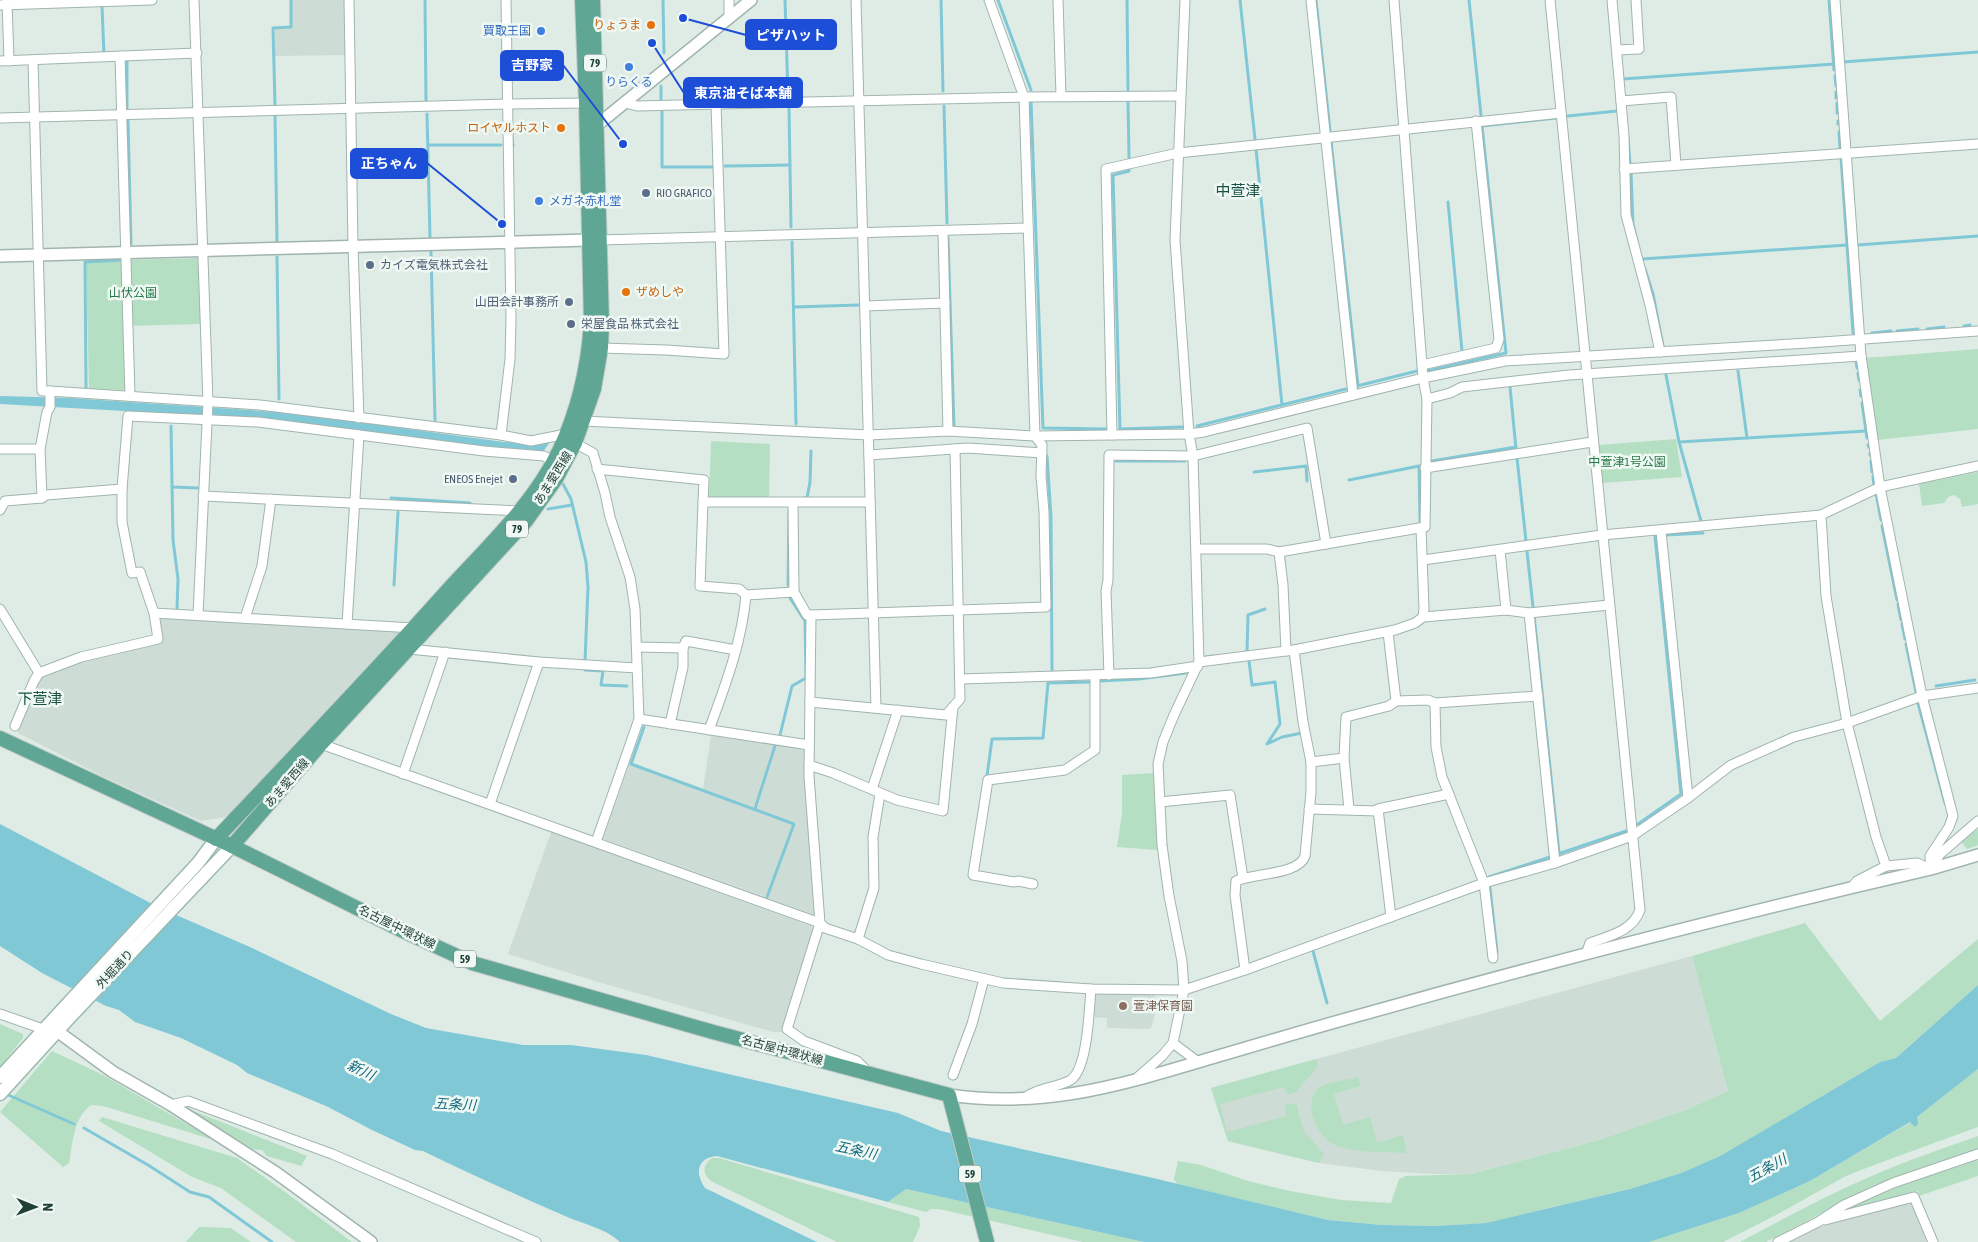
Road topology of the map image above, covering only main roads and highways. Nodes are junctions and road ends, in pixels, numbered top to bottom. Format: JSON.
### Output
{"nodes":[{"id":1,"x":582,"y":0,"type":"edge"},
{"id":2,"x":593,"y":0,"type":"edge"},
{"id":3,"x":592,"y":129,"type":"junction"},
{"id":4,"x":594,"y":240,"type":"junction"},
{"id":5,"x":570,"y":438,"type":"junction"},
{"id":6,"x":3,"y":739,"type":"edge"},
{"id":7,"x":216,"y":839,"type":"junction"},
{"id":8,"x":232,"y":846,"type":"junction"},
{"id":9,"x":202,"y":867,"type":"junction"},
{"id":10,"x":66,"y":1014,"type":"junction"},
{"id":11,"x":34,"y":1048,"type":"junction"},
{"id":12,"x":0,"y":1077,"type":"edge"},
{"id":13,"x":0,"y":1094,"type":"edge"},
{"id":14,"x":987,"y":1242,"type":"edge"}],
"edges":[{"from":1,"to":3,"type":"main road","name":"あま愛西線","number":"79"},
{"from":2,"to":3,"type":"main road","name":"あま愛西線","number":"79"},
{"from":3,"to":4,"type":"main road","name":"あま愛西線","number":"79"},
{"from":4,"to":5,"type":"main road","name":"あま愛西線","number":"79"},
{"from":4,"to":5,"type":"main road","name":"あま愛西線","number":"79"},
{"from":5,"to":7,"type":"main road","name":"あま愛西線","number":"79"},
{"from":5,"to":8,"type":"main road","name":"あま愛西線","number":"79"},
{"from":6,"to":7,"type":"main road","name":"名古屋中環状線","number":"59"},
{"from":7,"to":8,"type":"main road","name":"名古屋中環状線","number":"59"},
{"from":7,"to":9,"type":"main road","name":"外堀通り"},
{"from":8,"to":9,"type":"main road","name":"外堀通り"},
{"from":8,"to":14,"type":"main road","name":"名古屋中環状線","number":"59"},
{"from":9,"to":10,"type":"main road","name":"外堀通り"},
{"from":10,"to":11,"type":"main road","name":"外堀通り"},
{"from":10,"to":11,"type":"main road","name":"外堀通り"},
{"from":11,"to":12,"type":"main road","name":"外堀通り"},
{"from":11,"to":13,"type":"main road","name":"外堀通り"}]}
